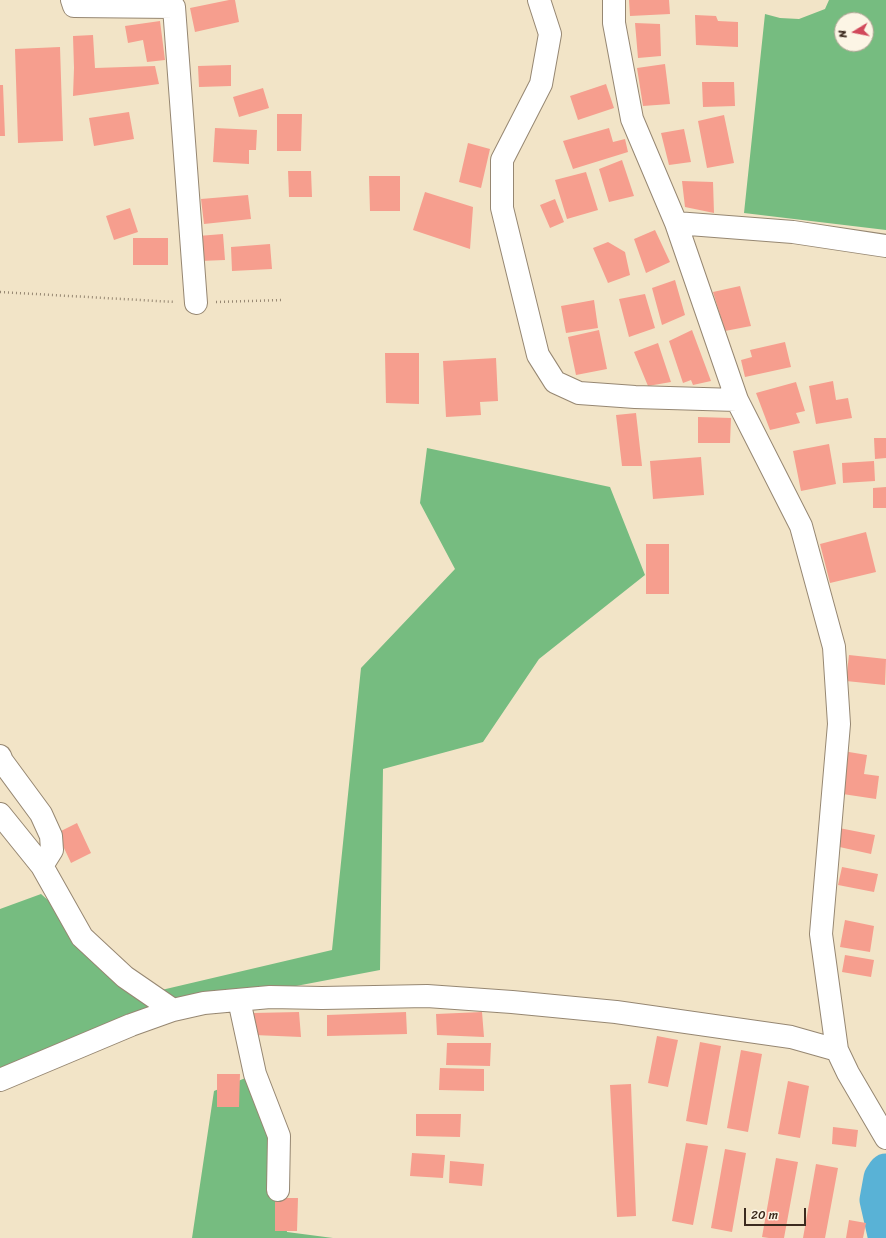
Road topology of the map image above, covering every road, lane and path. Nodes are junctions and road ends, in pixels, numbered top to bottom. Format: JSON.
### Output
{"nodes":[{"id":1,"x":72,"y":0,"type":"edge"},
{"id":2,"x":539,"y":0,"type":"edge"},
{"id":3,"x":614,"y":0,"type":"edge"},
{"id":4,"x":676,"y":223,"type":"junction"},
{"id":5,"x":886,"y":246,"type":"edge"},
{"id":6,"x":0,"y":292,"type":"edge"},
{"id":7,"x":282,"y":300,"type":"dead end"},
{"id":8,"x":196,"y":303,"type":"junction"},
{"id":9,"x":737,"y":400,"type":"junction"},
{"id":10,"x":0,"y":756,"type":"edge"},
{"id":11,"x":0,"y":814,"type":"edge"},
{"id":12,"x":42,"y":866,"type":"junction"},
{"id":13,"x":239,"y":1000,"type":"junction"},
{"id":14,"x":173,"y":1010,"type":"junction"},
{"id":15,"x":837,"y":1050,"type":"junction"},
{"id":16,"x":0,"y":1080,"type":"edge"},
{"id":17,"x":886,"y":1138,"type":"edge"},
{"id":18,"x":278,"y":1190,"type":"dead end"}],
"edges":[{"from":1,"to":8,"type":"street"},
{"from":2,"to":9,"type":"street"},
{"from":3,"to":4,"type":"street"},
{"from":4,"to":5,"type":"street"},
{"from":4,"to":9,"type":"street"},
{"from":6,"to":8,"type":"path"},
{"from":7,"to":8,"type":"path"},
{"from":9,"to":15,"type":"street"},
{"from":10,"to":12,"type":"street"},
{"from":11,"to":12,"type":"street"},
{"from":12,"to":14,"type":"street"},
{"from":13,"to":14,"type":"street"},
{"from":13,"to":15,"type":"street"},
{"from":13,"to":18,"type":"street"},
{"from":14,"to":16,"type":"street"},
{"from":15,"to":17,"type":"street"}]}
